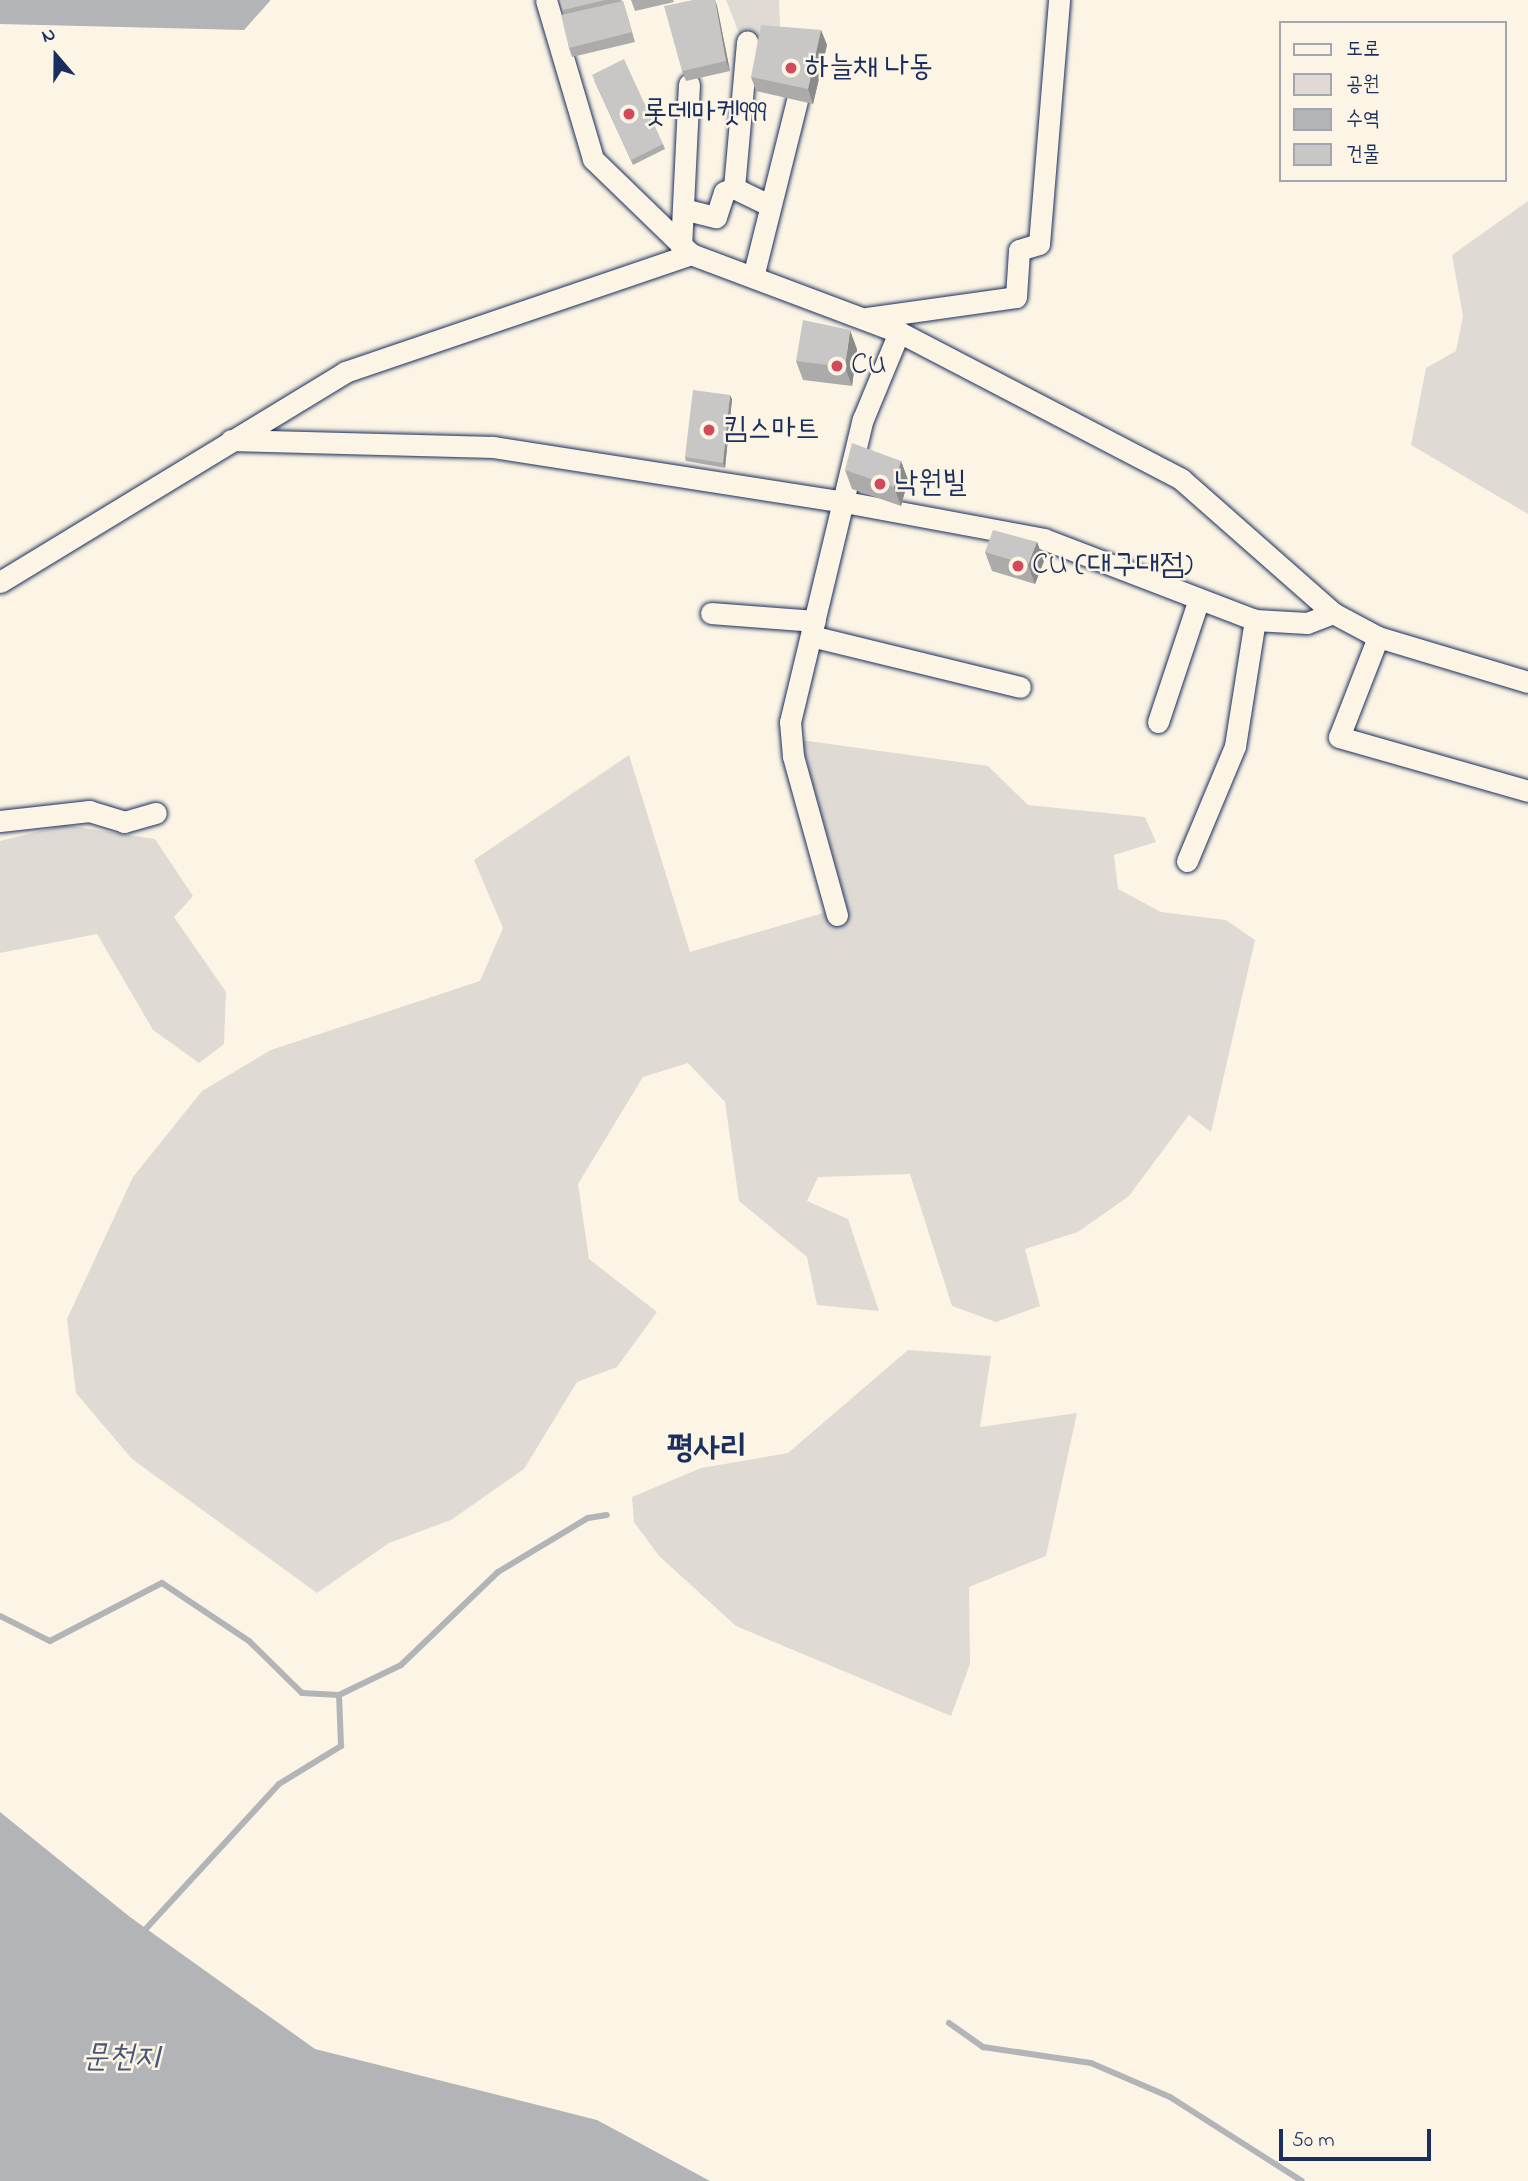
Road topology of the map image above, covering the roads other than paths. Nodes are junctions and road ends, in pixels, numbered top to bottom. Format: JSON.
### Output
{"nodes":[{"id":1,"x":546,"y":0,"type":"edge"},
{"id":2,"x":1059,"y":0,"type":"edge"},
{"id":3,"x":747,"y":41,"type":"dead end"},
{"id":4,"x":689,"y":84,"type":"dead end"},
{"id":5,"x":734,"y":188,"type":"junction"},
{"id":6,"x":763,"y":202,"type":"junction"},
{"id":7,"x":683,"y":209,"type":"junction"},
{"id":8,"x":686,"y":250,"type":"junction"},
{"id":9,"x":749,"y":276,"type":"junction"},
{"id":10,"x":864,"y":319,"type":"junction"},
{"id":11,"x":899,"y":332,"type":"junction"},
{"id":12,"x":231,"y":440,"type":"junction"},
{"id":13,"x":845,"y":502,"type":"junction"},
{"id":14,"x":0,"y":582,"type":"edge"},
{"id":15,"x":1198,"y":602,"type":"junction"},
{"id":16,"x":711,"y":613,"type":"dead end"},
{"id":17,"x":1332,"y":613,"type":"junction"},
{"id":18,"x":1255,"y":620,"type":"junction"},
{"id":19,"x":813,"y":629,"type":"junction"},
{"id":20,"x":1378,"y":637,"type":"junction"},
{"id":21,"x":1528,"y":682,"type":"edge"},
{"id":22,"x":1020,"y":687,"type":"dead end"},
{"id":23,"x":1158,"y":722,"type":"dead end"},
{"id":24,"x":1528,"y":791,"type":"edge"},
{"id":25,"x":156,"y":813,"type":"dead end"},
{"id":26,"x":0,"y":821,"type":"edge"},
{"id":27,"x":1187,"y":861,"type":"dead end"},
{"id":28,"x":838,"y":915,"type":"dead end"}],
"edges":[{"from":1,"to":8,"type":"street"},
{"from":2,"to":10,"type":"street"},
{"from":3,"to":5,"type":"street"},
{"from":4,"to":7,"type":"street"},
{"from":5,"to":6,"type":"street"},
{"from":5,"to":7,"type":"street"},
{"from":6,"to":9,"type":"street"},
{"from":6,"to":9,"type":"street"},
{"from":7,"to":8,"type":"street"},
{"from":8,"to":9,"type":"street"},
{"from":8,"to":12,"type":"street"},
{"from":9,"to":10,"type":"street"},
{"from":10,"to":11,"type":"street"},
{"from":11,"to":13,"type":"street"},
{"from":11,"to":17,"type":"street"},
{"from":12,"to":13,"type":"street"},
{"from":12,"to":14,"type":"street"},
{"from":13,"to":15,"type":"street"},
{"from":13,"to":19,"type":"street"},
{"from":15,"to":18,"type":"street"},
{"from":15,"to":23,"type":"street"},
{"from":16,"to":19,"type":"street"},
{"from":17,"to":18,"type":"street"},
{"from":17,"to":20,"type":"street"},
{"from":18,"to":27,"type":"street"},
{"from":19,"to":22,"type":"street"},
{"from":19,"to":28,"type":"street"},
{"from":20,"to":21,"type":"street"},
{"from":20,"to":24,"type":"street"},
{"from":25,"to":26,"type":"street"}]}
